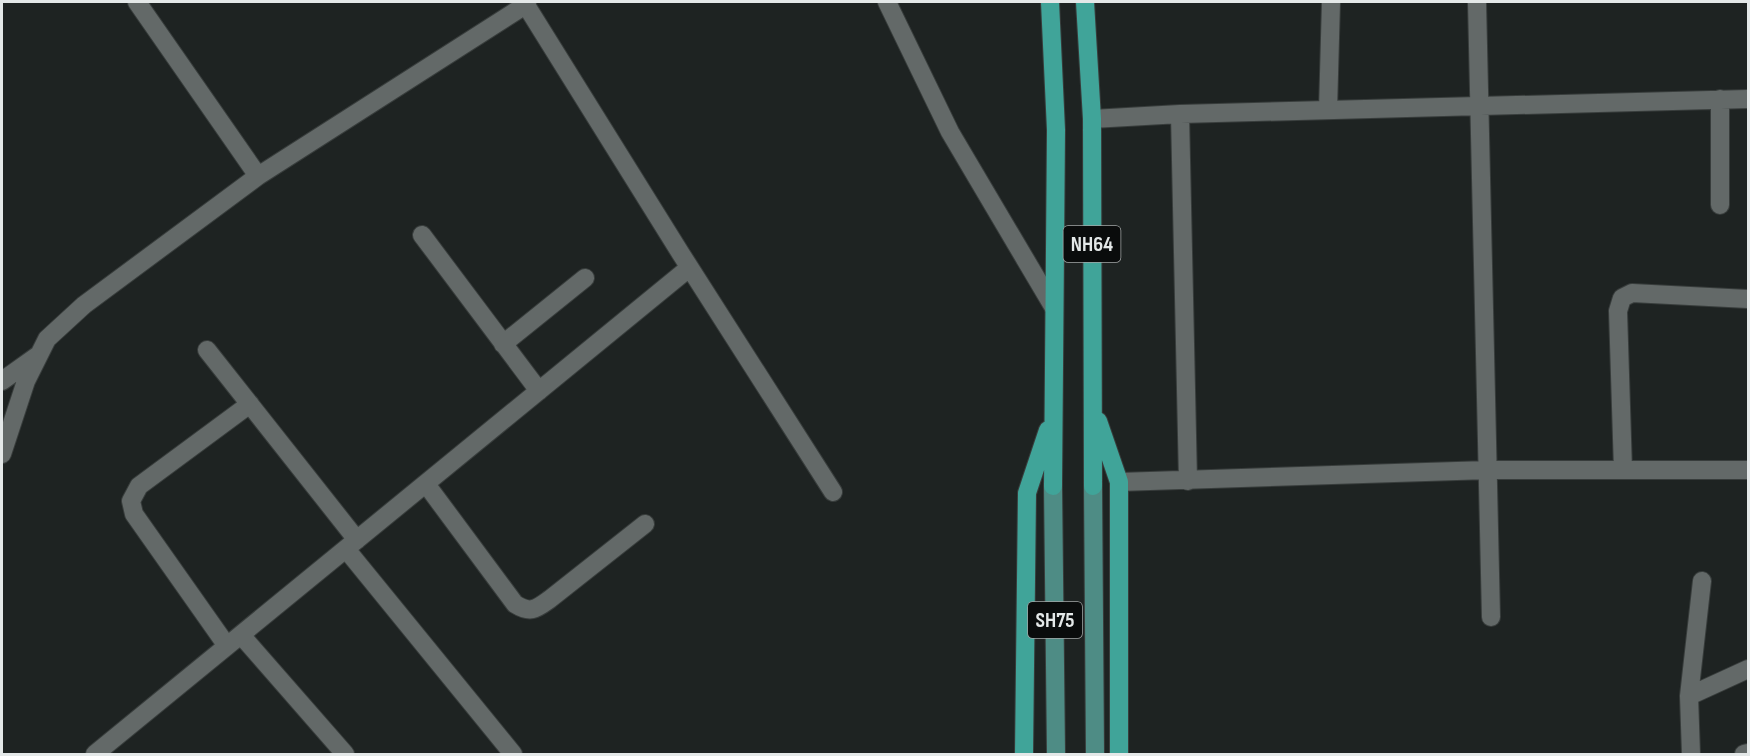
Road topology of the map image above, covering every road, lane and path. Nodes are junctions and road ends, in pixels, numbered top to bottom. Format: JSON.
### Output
{"nodes":[{"id":1,"x":137,"y":2,"type":"edge"},
{"id":2,"x":887,"y":2,"type":"edge"},
{"id":3,"x":1050,"y":2,"type":"edge"},
{"id":4,"x":1085,"y":2,"type":"edge"},
{"id":5,"x":1331,"y":2,"type":"edge"},
{"id":6,"x":1477,"y":2,"type":"edge"},
{"id":7,"x":525,"y":3,"type":"edge"},
{"id":8,"x":1720,"y":99,"type":"junction"},
{"id":9,"x":1749,"y":99,"type":"edge"},
{"id":10,"x":1480,"y":105,"type":"junction"},
{"id":11,"x":1328,"y":110,"type":"junction"},
{"id":12,"x":1180,"y":114,"type":"junction"},
{"id":13,"x":1092,"y":119,"type":"junction"},
{"id":14,"x":258,"y":176,"type":"junction"},
{"id":15,"x":1720,"y":205,"type":"dead end"},
{"id":16,"x":422,"y":236,"type":"dead end"},
{"id":17,"x":689,"y":268,"type":"junction"},
{"id":18,"x":585,"y":278,"type":"dead end"},
{"id":19,"x":1749,"y":299,"type":"edge"},
{"id":20,"x":1054,"y":308,"type":"junction"},
{"id":21,"x":504,"y":344,"type":"junction"},
{"id":22,"x":207,"y":350,"type":"dead end"},
{"id":23,"x":40,"y":353,"type":"junction"},
{"id":24,"x":2,"y":381,"type":"edge"},
{"id":25,"x":539,"y":391,"type":"junction"},
{"id":26,"x":249,"y":404,"type":"junction"},
{"id":27,"x":1093,"y":405,"type":"junction"},
{"id":28,"x":1054,"y":412,"type":"junction"},
{"id":29,"x":2,"y":454,"type":"edge"},
{"id":30,"x":1488,"y":470,"type":"junction"},
{"id":31,"x":1623,"y":470,"type":"junction"},
{"id":32,"x":1749,"y":470,"type":"edge"},
{"id":33,"x":1188,"y":481,"type":"junction"},
{"id":34,"x":1119,"y":482,"type":"junction"},
{"id":35,"x":426,"y":484,"type":"junction"},
{"id":36,"x":1053,"y":486,"type":"joint"},
{"id":37,"x":1093,"y":486,"type":"joint"},
{"id":38,"x":833,"y":492,"type":"dead end"},
{"id":39,"x":645,"y":524,"type":"dead end"},
{"id":40,"x":351,"y":544,"type":"junction"},
{"id":41,"x":1702,"y":581,"type":"dead end"},
{"id":42,"x":1491,"y":617,"type":"dead end"},
{"id":43,"x":234,"y":641,"type":"junction"},
{"id":44,"x":1749,"y":669,"type":"edge"},
{"id":45,"x":1689,"y":696,"type":"junction"},
{"id":46,"x":1749,"y":753,"type":"edge"},
{"id":47,"x":95,"y":754,"type":"edge"},
{"id":48,"x":345,"y":754,"type":"edge"},
{"id":49,"x":513,"y":754,"type":"edge"},
{"id":50,"x":1024,"y":754,"type":"edge"},
{"id":51,"x":1056,"y":754,"type":"edge"},
{"id":52,"x":1095,"y":754,"type":"edge"},
{"id":53,"x":1119,"y":754,"type":"edge"},
{"id":54,"x":1691,"y":754,"type":"edge"},
{"id":55,"x":1744,"y":754,"type":"edge"}],
"edges":[{"from":1,"to":14,"type":"street"},
{"from":2,"to":20,"type":"street"},
{"from":3,"to":20,"type":"highway","number":"NH64"},
{"from":4,"to":13,"type":"highway","number":"NH64"},
{"from":5,"to":11,"type":"street"},
{"from":6,"to":10,"type":"street"},
{"from":7,"to":14,"type":"street"},
{"from":7,"to":17,"type":"street"},
{"from":8,"to":9,"type":"street"},
{"from":8,"to":10,"type":"street"},
{"from":8,"to":15,"type":"street"},
{"from":10,"to":11,"type":"street"},
{"from":10,"to":30,"type":"street"},
{"from":11,"to":12,"type":"street"},
{"from":12,"to":13,"type":"street"},
{"from":12,"to":33,"type":"street"},
{"from":13,"to":27,"type":"highway","number":"NH64"},
{"from":14,"to":23,"type":"street"},
{"from":16,"to":21,"type":"street"},
{"from":17,"to":25,"type":"street"},
{"from":17,"to":38,"type":"street"},
{"from":18,"to":21,"type":"street"},
{"from":19,"to":31,"type":"street"},
{"from":20,"to":28,"type":"highway","number":"NH64"},
{"from":21,"to":25,"type":"street"},
{"from":22,"to":26,"type":"street"},
{"from":23,"to":24,"type":"street"},
{"from":23,"to":29,"type":"street"},
{"from":25,"to":35,"type":"street"},
{"from":26,"to":40,"type":"street"},
{"from":26,"to":43,"type":"street"},
{"from":27,"to":34,"type":"highway"},
{"from":27,"to":37,"type":"highway","number":"NH64"},
{"from":28,"to":36,"type":"highway","number":"NH64"},
{"from":28,"to":50,"type":"highway"},
{"from":30,"to":31,"type":"street"},
{"from":30,"to":33,"type":"street"},
{"from":30,"to":42,"type":"street"},
{"from":31,"to":32,"type":"street"},
{"from":33,"to":34,"type":"street"},
{"from":34,"to":53,"type":"highway"},
{"from":35,"to":39,"type":"street"},
{"from":35,"to":40,"type":"street"},
{"from":36,"to":51,"type":"main road","number":"SH75"},
{"from":37,"to":52,"type":"main road","number":"SH75"},
{"from":40,"to":43,"type":"street"},
{"from":40,"to":49,"type":"street"},
{"from":41,"to":45,"type":"street"},
{"from":43,"to":47,"type":"street"},
{"from":43,"to":48,"type":"street"},
{"from":44,"to":45,"type":"street"},
{"from":45,"to":54,"type":"street"},
{"from":46,"to":55,"type":"street"}]}
